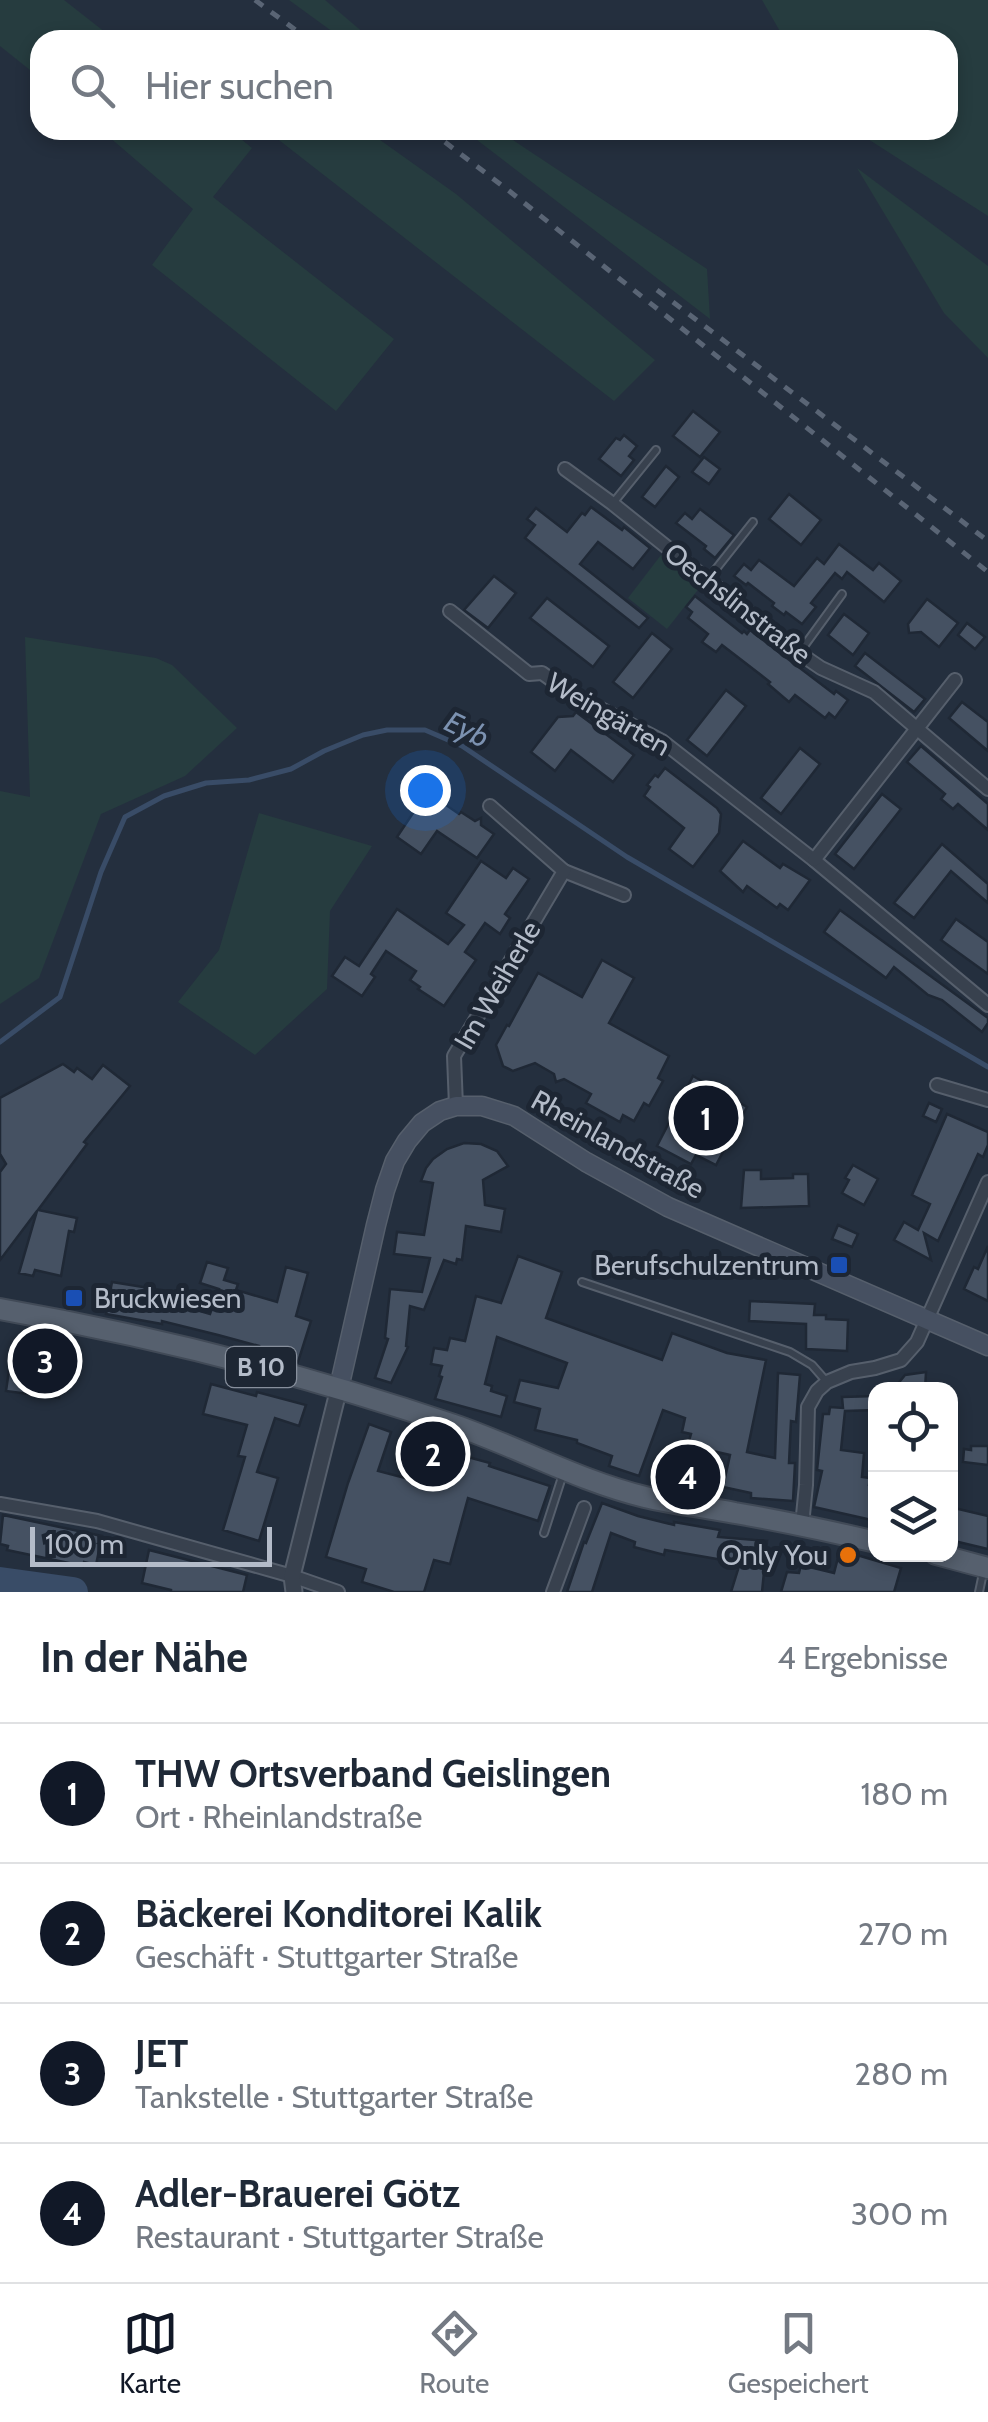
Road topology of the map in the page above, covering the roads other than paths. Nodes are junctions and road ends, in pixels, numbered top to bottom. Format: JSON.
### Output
{"nodes":[{"id":1,"x":656,"y":450,"type":"dead end"},
{"id":2,"x":564,"y":469,"type":"dead end"},
{"id":3,"x":612,"y":504,"type":"junction"},
{"id":4,"x":753,"y":522,"type":"dead end"},
{"id":5,"x":708,"y":580,"type":"junction"},
{"id":6,"x":842,"y":594,"type":"dead end"},
{"id":7,"x":450,"y":611,"type":"dead end"},
{"id":8,"x":799,"y":654,"type":"junction"},
{"id":9,"x":955,"y":680,"type":"dead end"},
{"id":10,"x":917,"y":729,"type":"junction"},
{"id":11,"x":988,"y":789,"type":"edge"},
{"id":12,"x":490,"y":806,"type":"dead end"},
{"id":13,"x":814,"y":860,"type":"junction"},
{"id":14,"x":564,"y":871,"type":"junction"},
{"id":15,"x":624,"y":895,"type":"dead end"},
{"id":16,"x":988,"y":1004,"type":"edge"},
{"id":17,"x":936,"y":1084,"type":"dead end"},
{"id":18,"x":988,"y":1100,"type":"edge"},
{"id":19,"x":456,"y":1106,"type":"junction"},
{"id":20,"x":988,"y":1182,"type":"edge"},
{"id":21,"x":582,"y":1282,"type":"dead end"},
{"id":22,"x":0,"y":1309,"type":"edge"},
{"id":23,"x":928,"y":1320,"type":"junction"},
{"id":24,"x":988,"y":1346,"type":"edge"},
{"id":25,"x":827,"y":1382,"type":"junction"},
{"id":26,"x":339,"y":1388,"type":"junction"},
{"id":27,"x":565,"y":1468,"type":"junction"},
{"id":28,"x":0,"y":1504,"type":"edge"},
{"id":29,"x":584,"y":1508,"type":"dead end"},
{"id":30,"x":802,"y":1525,"type":"junction"},
{"id":31,"x":544,"y":1533,"type":"dead end"},
{"id":32,"x":868,"y":1540,"type":"edge"},
{"id":33,"x":958,"y":1560,"type":"edge"},
{"id":34,"x":986,"y":1567,"type":"edge"},
{"id":35,"x":293,"y":1584,"type":"edge"},
{"id":36,"x":338,"y":1592,"type":"edge"},
{"id":37,"x":553,"y":1592,"type":"edge"},
{"id":38,"x":979,"y":1592,"type":"edge"}],
"edges":[{"from":1,"to":3,"type":"lane"},
{"from":2,"to":3,"type":"street","name":"Oechslinstraße"},
{"from":3,"to":5,"type":"street","name":"Oechslinstraße"},
{"from":4,"to":5,"type":"lane"},
{"from":5,"to":8,"type":"street","name":"Oechslinstraße"},
{"from":6,"to":8,"type":"lane"},
{"from":7,"to":13,"type":"street","name":"Weingärten"},
{"from":8,"to":10,"type":"street","name":"Oechslinstraße"},
{"from":9,"to":10,"type":"street"},
{"from":10,"to":11,"type":"street","name":"Oechslinstraße"},
{"from":10,"to":13,"type":"street"},
{"from":12,"to":14,"type":"street"},
{"from":13,"to":16,"type":"street","name":"Weingärten"},
{"from":14,"to":15,"type":"street"},
{"from":14,"to":19,"type":"street","name":"Im Weiherle"},
{"from":17,"to":18,"type":"street"},
{"from":19,"to":23,"type":"main road","name":"Rheinlandstraße"},
{"from":19,"to":26,"type":"main road"},
{"from":20,"to":23,"type":"street"},
{"from":21,"to":25,"type":"lane"},
{"from":22,"to":26,"type":"main road","number":"B 10"},
{"from":23,"to":24,"type":"main road","name":"Rheinlandstraße"},
{"from":23,"to":25,"type":"street"},
{"from":25,"to":30,"type":"street"},
{"from":26,"to":27,"type":"main road","number":"B 10"},
{"from":26,"to":35,"type":"street"},
{"from":27,"to":30,"type":"main road","number":"B 10"},
{"from":27,"to":31,"type":"lane"},
{"from":28,"to":35,"type":"street"},
{"from":29,"to":37,"type":"street"},
{"from":30,"to":32,"type":"main road","number":"B 10"},
{"from":33,"to":34,"type":"main road"},
{"from":34,"to":38,"type":"lane"},
{"from":35,"to":36,"type":"street"}]}
